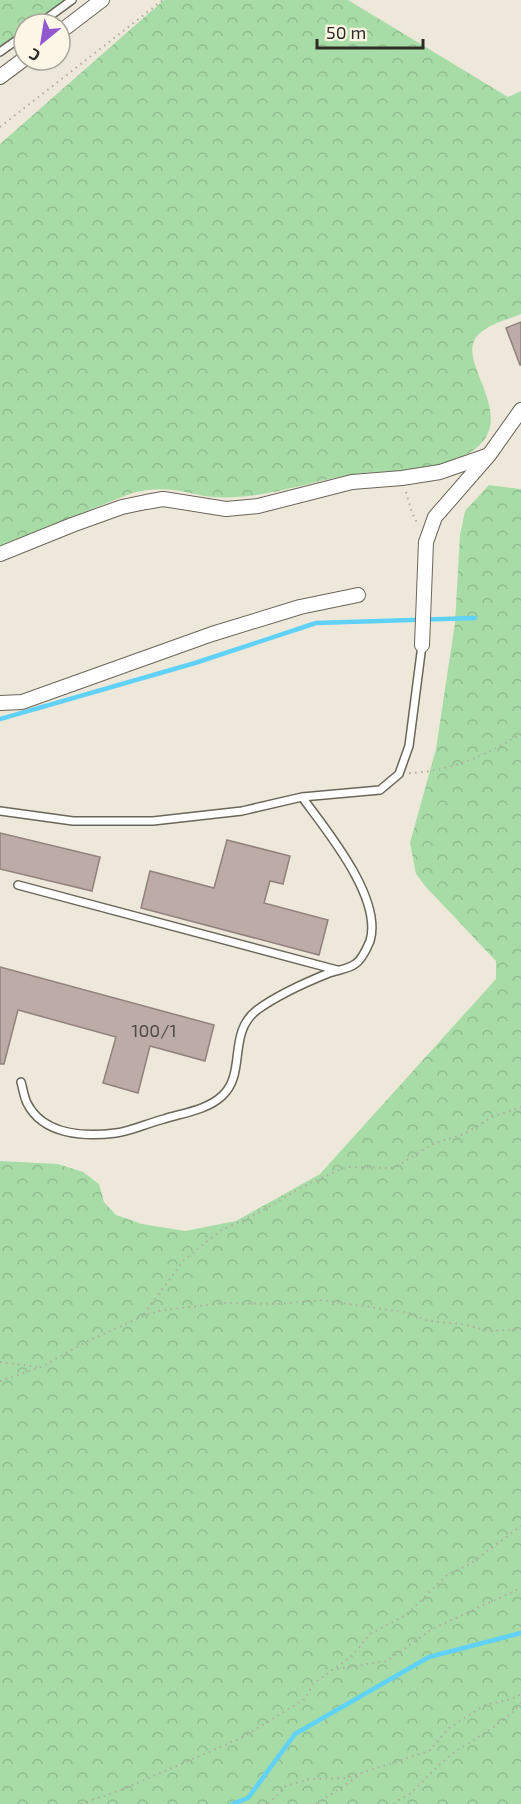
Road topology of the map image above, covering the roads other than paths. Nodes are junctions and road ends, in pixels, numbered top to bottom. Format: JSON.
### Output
{"nodes":[{"id":1,"x":72,"y":0,"type":"edge"},
{"id":2,"x":102,"y":0,"type":"edge"},
{"id":3,"x":56,"y":12,"type":"edge"},
{"id":4,"x":72,"y":23,"type":"edge"},
{"id":5,"x":521,"y":410,"type":"edge"},
{"id":6,"x":489,"y":455,"type":"junction"},
{"id":7,"x":0,"y":554,"type":"edge"},
{"id":8,"x":358,"y":595,"type":"dead end"},
{"id":9,"x":422,"y":645,"type":"joint"},
{"id":10,"x":0,"y":703,"type":"edge"},
{"id":11,"x":302,"y":797,"type":"junction"},
{"id":12,"x":0,"y":811,"type":"edge"},
{"id":13,"x":18,"y":885,"type":"dead end"},
{"id":14,"x":337,"y":970,"type":"junction"},
{"id":15,"x":21,"y":1082,"type":"dead end"}],
"edges":[{"from":1,"to":3,"type":"lane"},
{"from":2,"to":4,"type":"street"},
{"from":5,"to":6,"type":"street"},
{"from":6,"to":7,"type":"street"},
{"from":6,"to":9,"type":"street"},
{"from":8,"to":10,"type":"street"},
{"from":9,"to":11,"type":"lane"},
{"from":11,"to":12,"type":"lane"},
{"from":11,"to":14,"type":"lane"},
{"from":13,"to":14,"type":"lane"},
{"from":14,"to":15,"type":"lane"}]}
